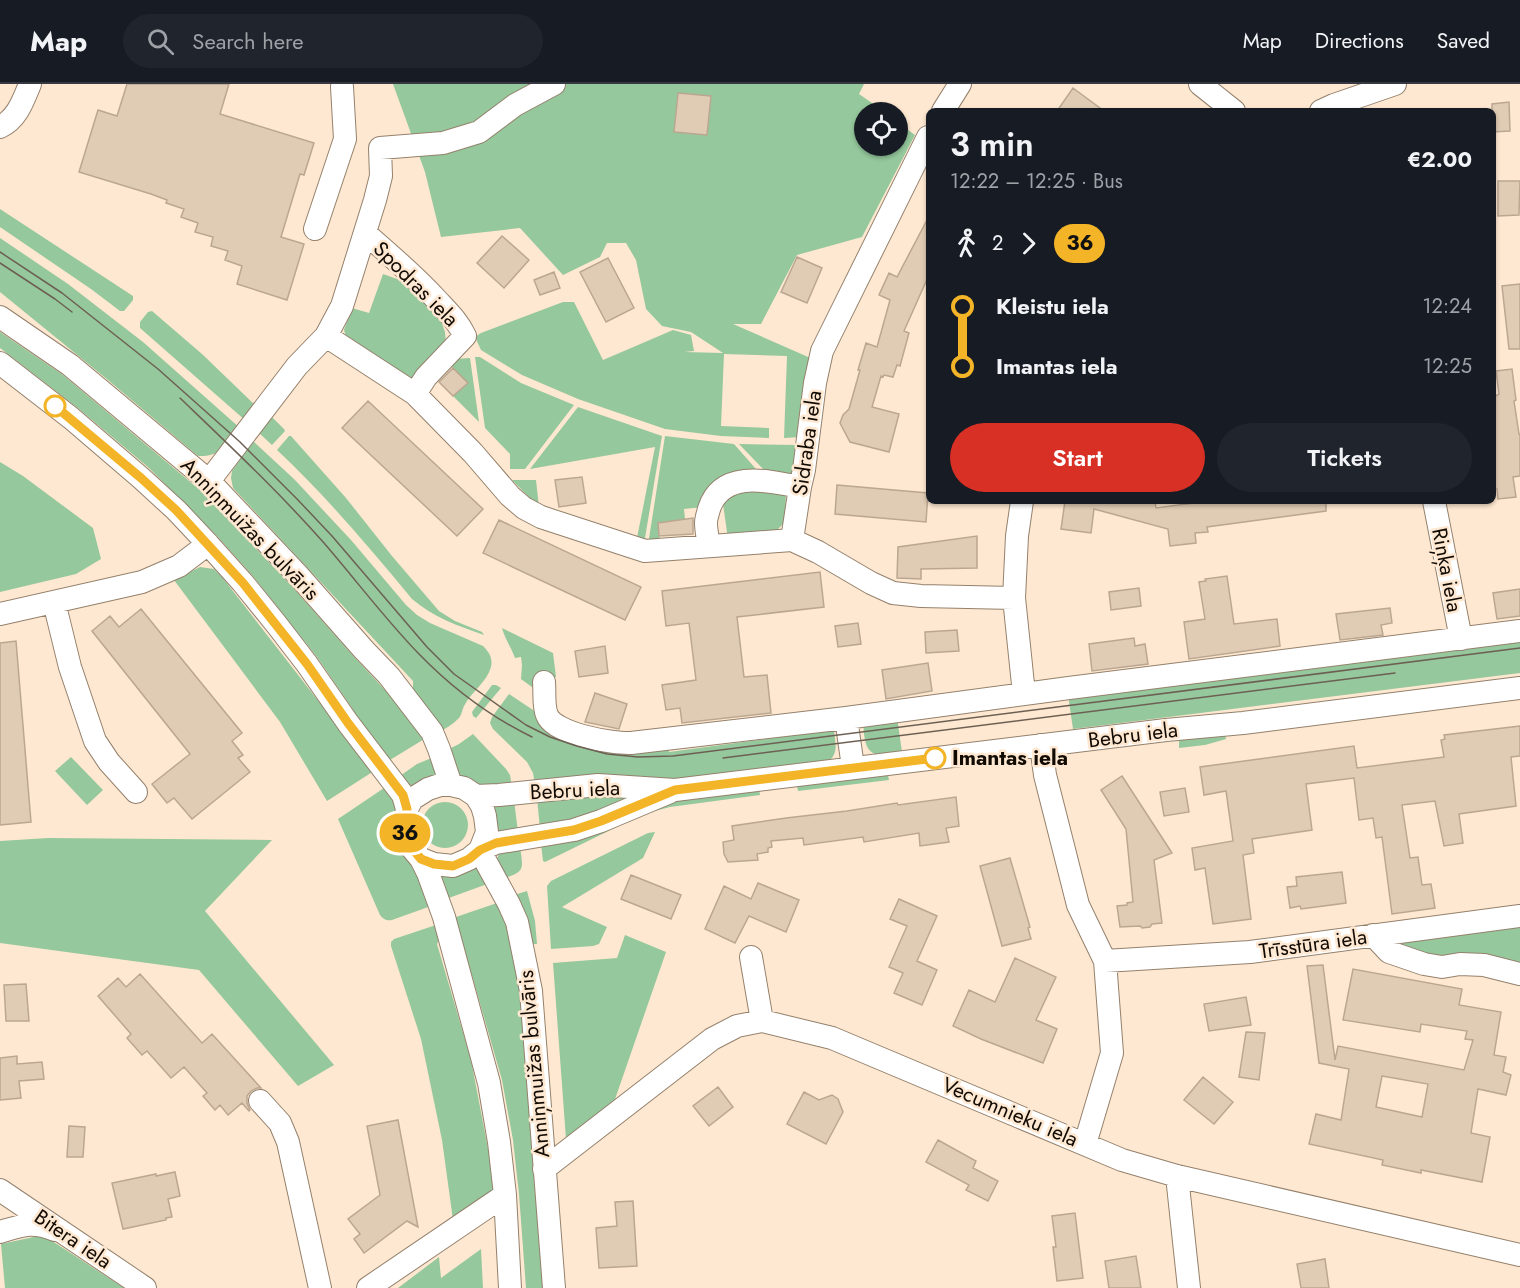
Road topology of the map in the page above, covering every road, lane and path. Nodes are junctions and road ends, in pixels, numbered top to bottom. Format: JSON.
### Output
{"nodes":[{"id":1,"x":30,"y":84,"type":"edge"},
{"id":2,"x":554,"y":84,"type":"edge"},
{"id":3,"x":960,"y":84,"type":"edge"},
{"id":4,"x":1200,"y":84,"type":"edge"},
{"id":5,"x":1395,"y":84,"type":"edge"},
{"id":6,"x":342,"y":87,"type":"dead end"},
{"id":7,"x":945,"y":108,"type":"edge"},
{"id":8,"x":1230,"y":108,"type":"edge"},
{"id":9,"x":1328,"y":108,"type":"edge"},
{"id":10,"x":0,"y":127,"type":"edge"},
{"id":11,"x":926,"y":141,"type":"edge"},
{"id":12,"x":315,"y":229,"type":"dead end"},
{"id":13,"x":364,"y":233,"type":"junction"},
{"id":14,"x":0,"y":317,"type":"edge"},
{"id":15,"x":326,"y":336,"type":"junction"},
{"id":16,"x":0,"y":363,"type":"edge"},
{"id":17,"x":415,"y":394,"type":"junction"},
{"id":18,"x":209,"y":482,"type":"junction"},
{"id":19,"x":800,"y":487,"type":"junction"},
{"id":20,"x":1022,"y":504,"type":"edge"},
{"id":21,"x":1435,"y":504,"type":"edge"},
{"id":22,"x":792,"y":540,"type":"junction"},
{"id":23,"x":208,"y":544,"type":"junction"},
{"id":24,"x":709,"y":546,"type":"junction"},
{"id":25,"x":1014,"y":598,"type":"junction"},
{"id":26,"x":54,"y":602,"type":"junction"},
{"id":27,"x":0,"y":614,"type":"edge"},
{"id":28,"x":1520,"y":631,"type":"edge"},
{"id":29,"x":1461,"y":639,"type":"junction"},
{"id":30,"x":544,"y":682,"type":"dead end"},
{"id":31,"x":1520,"y":688,"type":"edge"},
{"id":32,"x":1024,"y":694,"type":"junction"},
{"id":33,"x":846,"y":718,"type":"junction"},
{"id":34,"x":1041,"y":745,"type":"junction"},
{"id":35,"x":853,"y":767,"type":"junction"},
{"id":36,"x":452,"y":784,"type":"junction"},
{"id":37,"x":675,"y":790,"type":"junction"},
{"id":38,"x":136,"y":792,"type":"dead end"},
{"id":39,"x":476,"y":796,"type":"junction"},
{"id":40,"x":407,"y":809,"type":"junction"},
{"id":41,"x":480,"y":850,"type":"junction"},
{"id":42,"x":421,"y":859,"type":"junction"},
{"id":43,"x":1520,"y":916,"type":"edge"},
{"id":44,"x":1373,"y":935,"type":"junction"},
{"id":45,"x":751,"y":957,"type":"dead end"},
{"id":46,"x":1105,"y":961,"type":"junction"},
{"id":47,"x":1520,"y":974,"type":"edge"},
{"id":48,"x":762,"y":1021,"type":"junction"},
{"id":49,"x":261,"y":1101,"type":"dead end"},
{"id":50,"x":1085,"y":1144,"type":"junction"},
{"id":51,"x":544,"y":1169,"type":"junction"},
{"id":52,"x":1177,"y":1176,"type":"junction"},
{"id":53,"x":0,"y":1190,"type":"edge"},
{"id":54,"x":505,"y":1195,"type":"junction"},
{"id":55,"x":0,"y":1232,"type":"edge"},
{"id":56,"x":62,"y":1232,"type":"junction"},
{"id":57,"x":1520,"y":1255,"type":"edge"},
{"id":58,"x":145,"y":1288,"type":"edge"},
{"id":59,"x":320,"y":1288,"type":"edge"},
{"id":60,"x":368,"y":1288,"type":"edge"},
{"id":61,"x":510,"y":1288,"type":"edge"},
{"id":62,"x":554,"y":1288,"type":"edge"},
{"id":63,"x":1190,"y":1288,"type":"edge"}],
"edges":[{"from":1,"to":10,"type":"street"},
{"from":2,"to":13,"type":"street"},
{"from":3,"to":7,"type":"street"},
{"from":4,"to":8,"type":"street"},
{"from":5,"to":9,"type":"street"},
{"from":6,"to":12,"type":"street"},
{"from":11,"to":19,"type":"street","name":"Sidraba iela"},
{"from":13,"to":15,"type":"street"},
{"from":13,"to":17,"type":"street","name":"Spodras iela"},
{"from":14,"to":18,"type":"street","name":"Anniņmuižas bulvāris"},
{"from":15,"to":17,"type":"street"},
{"from":15,"to":18,"type":"street"},
{"from":16,"to":23,"type":"street","name":"Anniņmuižas bulvāris"},
{"from":17,"to":24,"type":"street"},
{"from":18,"to":36,"type":"street","name":"Anniņmuižas bulvāris"},
{"from":19,"to":22,"type":"street","name":"Sidraba iela"},
{"from":19,"to":24,"type":"street"},
{"from":20,"to":25,"type":"street"},
{"from":21,"to":29,"type":"street","name":"Riņķa iela"},
{"from":22,"to":24,"type":"street"},
{"from":22,"to":25,"type":"street"},
{"from":23,"to":26,"type":"street"},
{"from":23,"to":40,"type":"street","name":"Anniņmuižas bulvāris"},
{"from":25,"to":32,"type":"street"},
{"from":26,"to":27,"type":"street"},
{"from":26,"to":38,"type":"street"},
{"from":28,"to":29,"type":"street"},
{"from":29,"to":32,"type":"street"},
{"from":30,"to":33,"type":"street"},
{"from":31,"to":34,"type":"street","name":"Bebru iela"},
{"from":32,"to":33,"type":"street"},
{"from":33,"to":35,"type":"street"},
{"from":34,"to":35,"type":"street","name":"Bebru iela"},
{"from":34,"to":46,"type":"street"},
{"from":35,"to":37,"type":"street","name":"Bebru iela"},
{"from":36,"to":39,"type":"street"},
{"from":36,"to":40,"type":"street"},
{"from":37,"to":39,"type":"street","name":"Bebru iela"},
{"from":37,"to":41,"type":"street","name":"Bebru iela"},
{"from":39,"to":41,"type":"street"},
{"from":40,"to":42,"type":"street","name":"Anniņmuižas bulvāris"},
{"from":41,"to":42,"type":"street"},
{"from":41,"to":51,"type":"street","name":"Anniņmuižas bulvāris"},
{"from":42,"to":54,"type":"street","name":"Anniņmuižas bulvāris"},
{"from":43,"to":44,"type":"street","name":"Trīsstūra iela"},
{"from":44,"to":46,"type":"street","name":"Trīsstūra iela"},
{"from":44,"to":47,"type":"street"},
{"from":45,"to":48,"type":"street"},
{"from":46,"to":50,"type":"street"},
{"from":48,"to":50,"type":"street","name":"Vecumnieku iela"},
{"from":48,"to":51,"type":"street","name":"Vecumnieku iela"},
{"from":49,"to":59,"type":"street"},
{"from":50,"to":52,"type":"street","name":"Vecumnieku iela"},
{"from":51,"to":62,"type":"street","name":"Anniņmuižas bulvāris"},
{"from":52,"to":57,"type":"street","name":"Vecumnieku iela"},
{"from":52,"to":63,"type":"street"},
{"from":53,"to":56,"type":"street","name":"Bitera iela"},
{"from":54,"to":60,"type":"street"},
{"from":54,"to":61,"type":"street","name":"Anniņmuižas bulvāris"},
{"from":55,"to":56,"type":"street"},
{"from":56,"to":58,"type":"street","name":"Bitera iela"}]}
